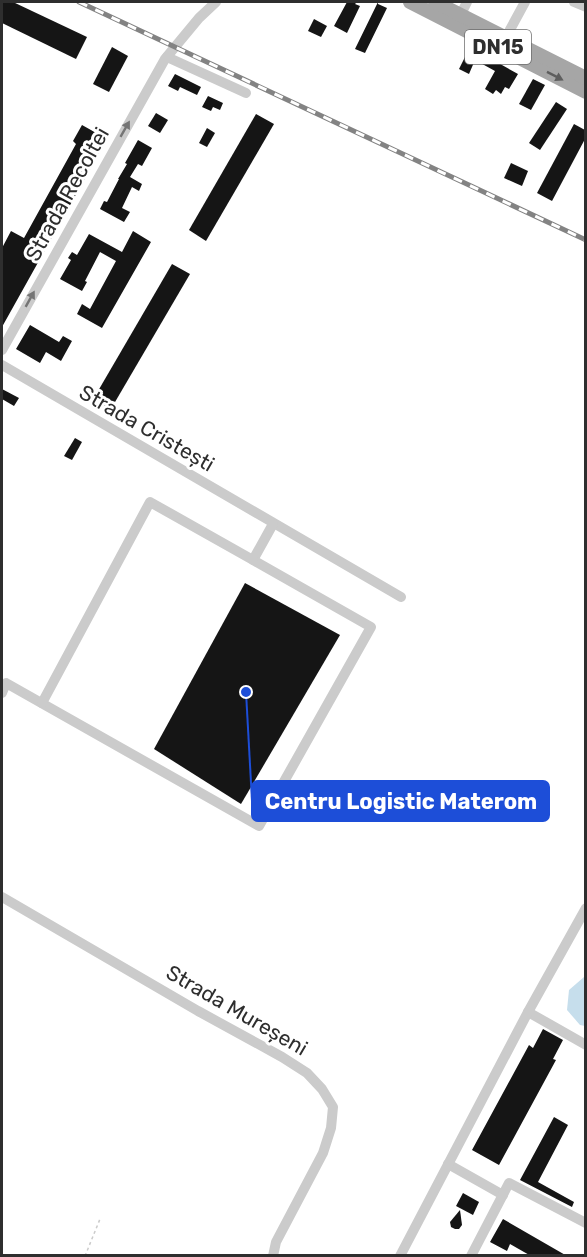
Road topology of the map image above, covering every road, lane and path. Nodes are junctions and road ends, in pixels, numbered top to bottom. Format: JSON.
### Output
{"nodes":[{"id":1,"x":216,"y":2,"type":"edge"},
{"id":2,"x":410,"y":2,"type":"edge"},
{"id":3,"x":435,"y":2,"type":"edge"},
{"id":4,"x":525,"y":2,"type":"edge"},
{"id":5,"x":574,"y":2,"type":"edge"},
{"id":6,"x":585,"y":7,"type":"edge"},
{"id":7,"x":461,"y":14,"type":"edge"},
{"id":8,"x":506,"y":37,"type":"junction"},
{"id":9,"x":166,"y":57,"type":"junction"},
{"id":10,"x":585,"y":78,"type":"edge"},
{"id":11,"x":585,"y":92,"type":"edge"},
{"id":12,"x":246,"y":93,"type":"dead end"},
{"id":13,"x":2,"y":350,"type":"edge"},
{"id":14,"x":2,"y":365,"type":"edge"},
{"id":15,"x":273,"y":524,"type":"junction"},
{"id":16,"x":254,"y":560,"type":"junction"},
{"id":17,"x":401,"y":597,"type":"dead end"},
{"id":18,"x":2,"y":693,"type":"edge"},
{"id":19,"x":42,"y":703,"type":"junction"},
{"id":20,"x":2,"y":897,"type":"edge"},
{"id":21,"x":585,"y":908,"type":"edge"},
{"id":22,"x":528,"y":1012,"type":"junction"},
{"id":23,"x":585,"y":1045,"type":"edge"},
{"id":24,"x":448,"y":1164,"type":"junction"},
{"id":25,"x":503,"y":1195,"type":"junction"},
{"id":26,"x":100,"y":1219,"type":"dead end"},
{"id":27,"x":585,"y":1223,"type":"edge"},
{"id":28,"x":475,"y":1254,"type":"edge"},
{"id":29,"x":85,"y":1256,"type":"edge"},
{"id":30,"x":273,"y":1256,"type":"edge"},
{"id":31,"x":400,"y":1256,"type":"edge"}],
"edges":[{"from":1,"to":9,"type":"street","name":"Strada Recoltei"},
{"from":2,"to":7,"type":"main road","number":"DN15"},
{"from":3,"to":7,"type":"main road","number":"DN15"},
{"from":4,"to":8,"type":"street"},
{"from":5,"to":6,"type":"street"},
{"from":7,"to":8,"type":"main road","number":"DN15"},
{"from":7,"to":11,"type":"main road","number":"DN15","one_way":true},
{"from":8,"to":10,"type":"main road","number":"DN15"},
{"from":9,"to":12,"type":"street"},
{"from":13,"to":9,"type":"street","name":"Strada Recoltei","one_way":true},
{"from":14,"to":15,"type":"street","name":"Strada Cristești"},
{"from":15,"to":16,"type":"street"},
{"from":15,"to":17,"type":"street","name":"Strada Cristești"},
{"from":16,"to":19,"type":"street"},
{"from":16,"to":19,"type":"street"},
{"from":18,"to":19,"type":"street"},
{"from":20,"to":30,"type":"street","name":"Strada Mureșeni"},
{"from":21,"to":22,"type":"street"},
{"from":22,"to":23,"type":"street"},
{"from":22,"to":24,"type":"street"},
{"from":24,"to":25,"type":"street"},
{"from":24,"to":31,"type":"street"},
{"from":25,"to":27,"type":"street"},
{"from":25,"to":28,"type":"street"},
{"from":26,"to":29,"type":"path"}]}
